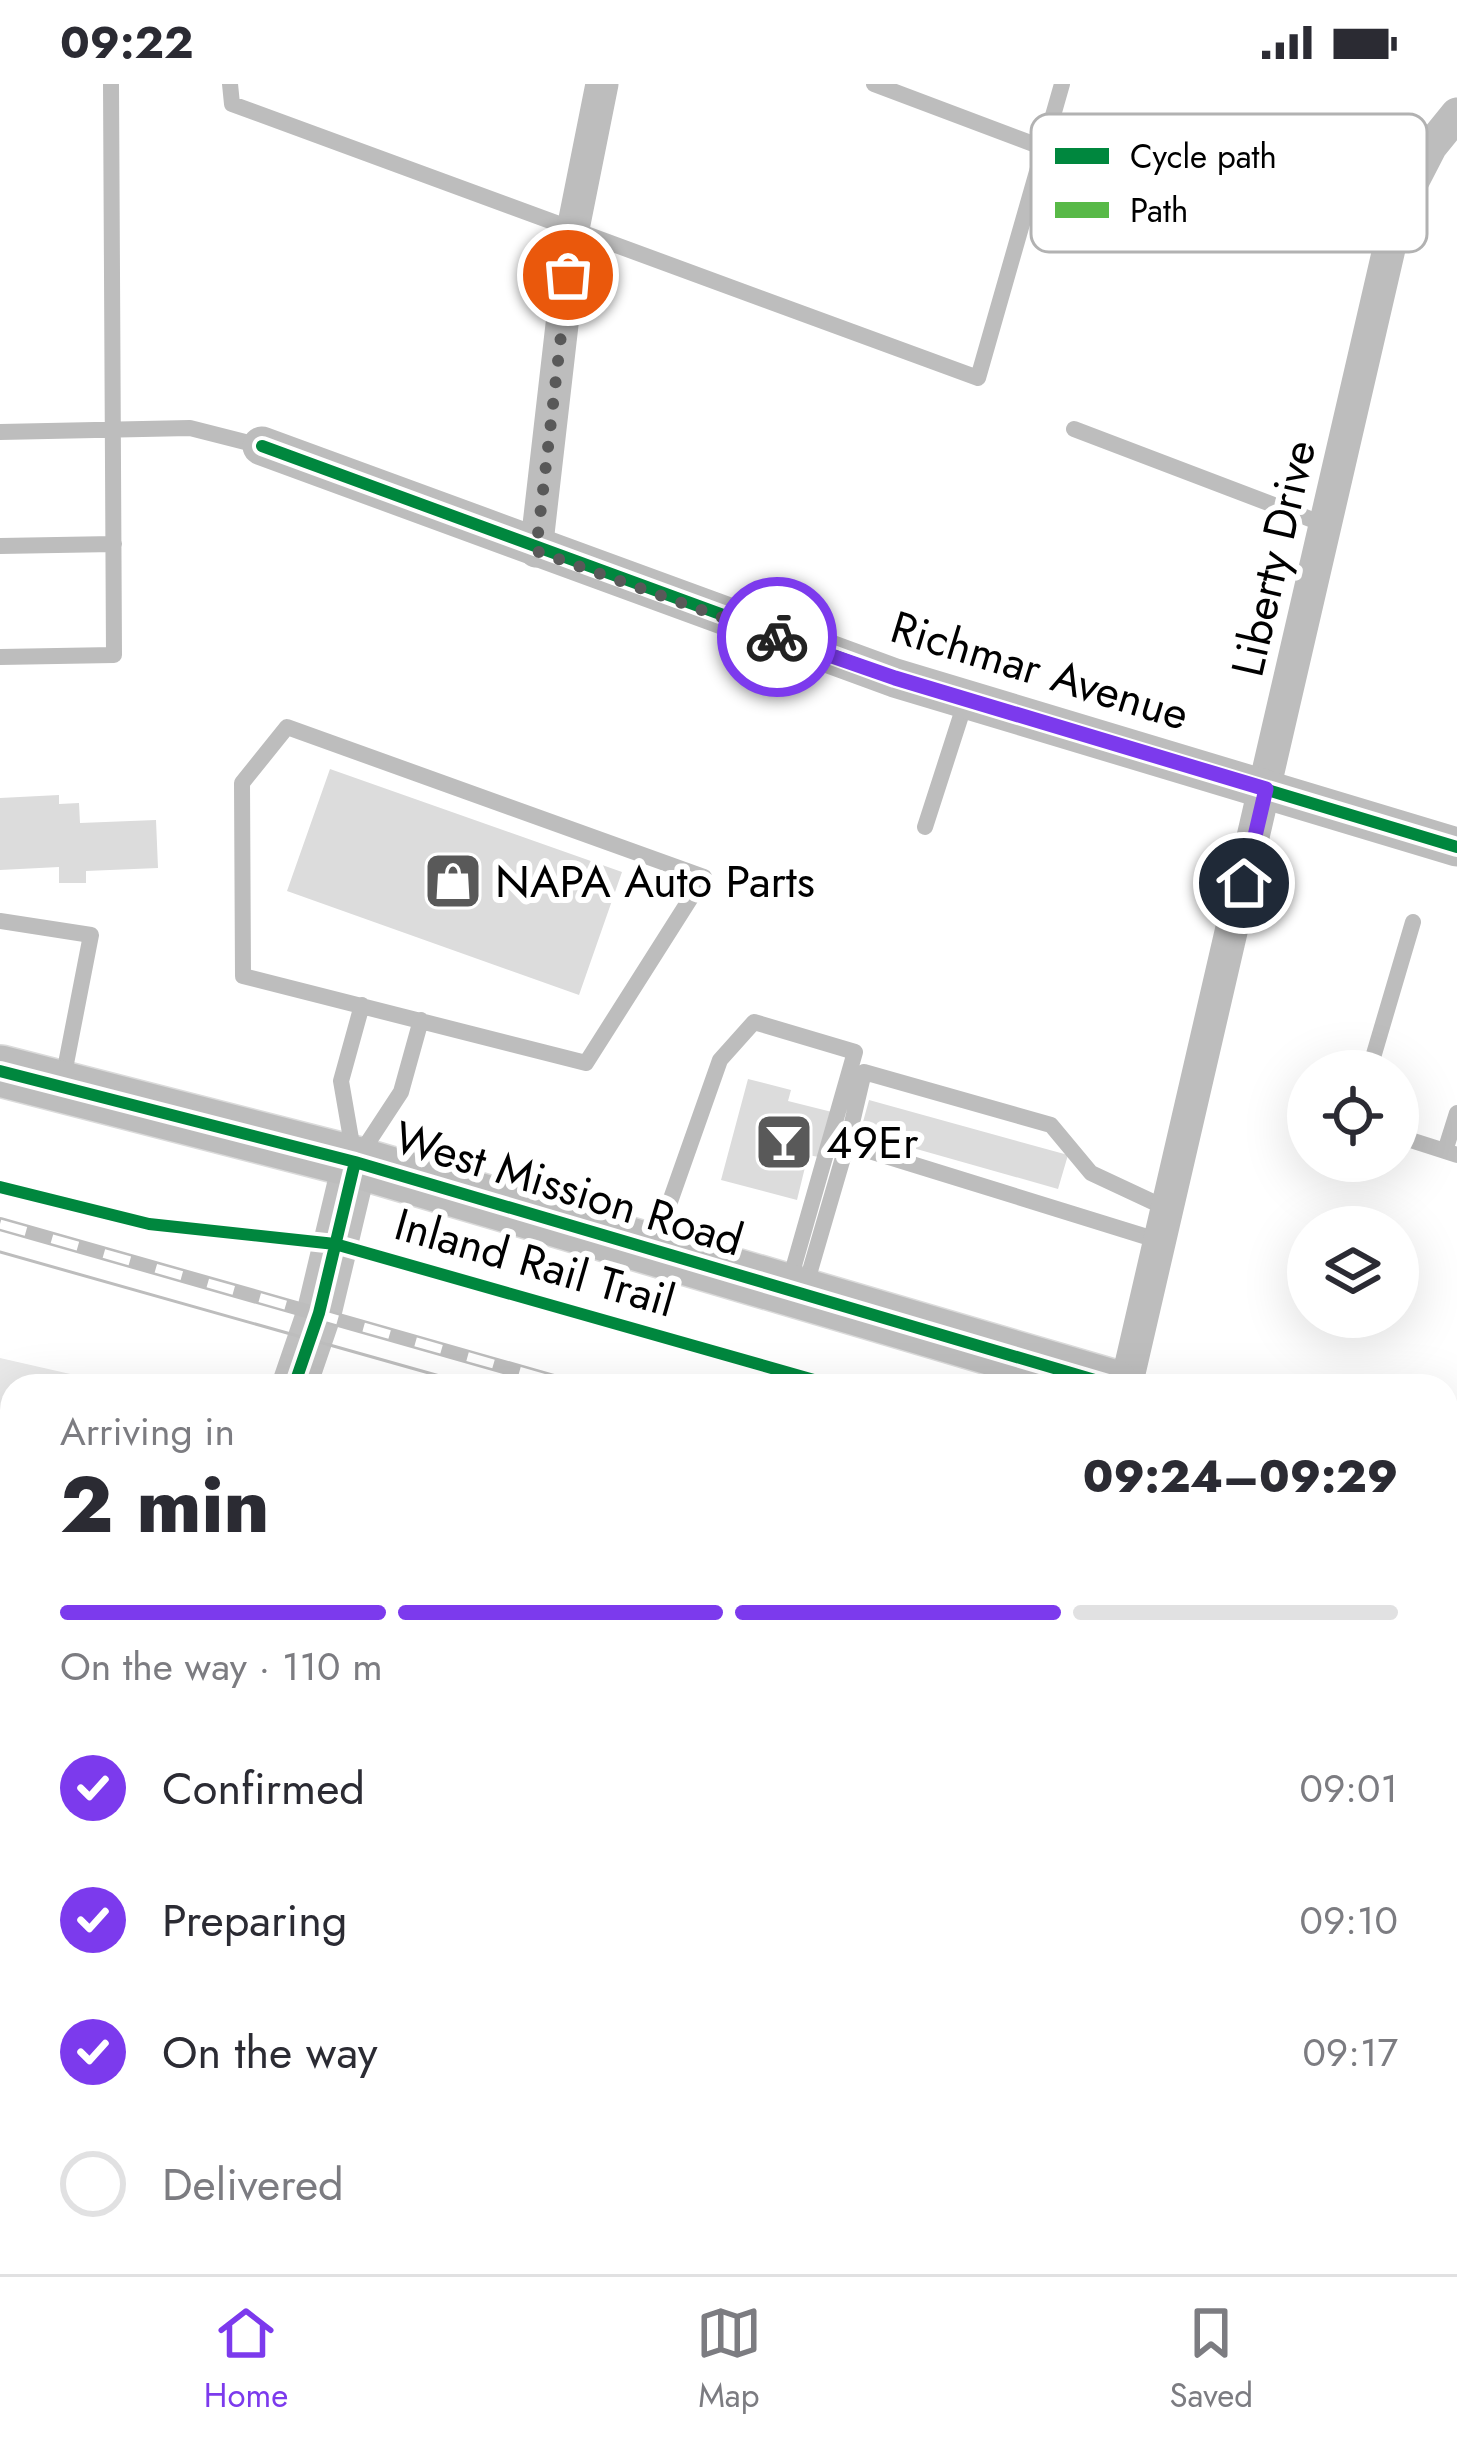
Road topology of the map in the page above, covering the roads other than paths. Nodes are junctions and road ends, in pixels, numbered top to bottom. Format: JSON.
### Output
{"nodes":[{"id":1,"x":111,"y":84,"type":"edge"},
{"id":2,"x":230,"y":84,"type":"edge"},
{"id":3,"x":602,"y":84,"type":"edge"},
{"id":4,"x":874,"y":84,"type":"edge"},
{"id":5,"x":1062,"y":84,"type":"edge"},
{"id":6,"x":1054,"y":114,"type":"edge"},
{"id":7,"x":1457,"y":114,"type":"edge"},
{"id":8,"x":1031,"y":143,"type":"edge"},
{"id":9,"x":1427,"y":154,"type":"edge"},
{"id":10,"x":1031,"y":193,"type":"edge"},
{"id":11,"x":573,"y":229,"type":"junction"},
{"id":12,"x":1388,"y":252,"type":"edge"},
{"id":13,"x":1074,"y":429,"type":"dead end"},
{"id":14,"x":114,"y":430,"type":"junction"},
{"id":15,"x":0,"y":432,"type":"edge"},
{"id":16,"x":262,"y":446,"type":"joint"},
{"id":17,"x":1326,"y":526,"type":"junction"},
{"id":18,"x":114,"y":544,"type":"junction"},
{"id":19,"x":0,"y":546,"type":"edge"},
{"id":20,"x":536,"y":551,"type":"junction"},
{"id":21,"x":0,"y":658,"type":"edge"},
{"id":22,"x":966,"y":700,"type":"junction"},
{"id":23,"x":1266,"y":789,"type":"junction"},
{"id":24,"x":925,"y":827,"type":"dead end"},
{"id":25,"x":1457,"y":847,"type":"edge"},
{"id":26,"x":0,"y":921,"type":"edge"},
{"id":27,"x":1413,"y":922,"type":"dead end"},
{"id":28,"x":362,"y":1005,"type":"junction"},
{"id":29,"x":421,"y":1020,"type":"junction"},
{"id":30,"x":1376,"y":1050,"type":"edge"},
{"id":31,"x":0,"y":1071,"type":"edge"},
{"id":32,"x":61,"y":1086,"type":"junction"},
{"id":33,"x":1457,"y":1113,"type":"edge"},
{"id":34,"x":1419,"y":1143,"type":"edge"},
{"id":35,"x":847,"y":1144,"type":"junction"},
{"id":36,"x":1451,"y":1153,"type":"edge"},
{"id":37,"x":355,"y":1162,"type":"junction"},
{"id":38,"x":1164,"y":1225,"type":"junction"},
{"id":39,"x":653,"y":1251,"type":"junction"},
{"id":40,"x":795,"y":1293,"type":"junction"},
{"id":41,"x":298,"y":1374,"type":"edge"},
{"id":42,"x":1074,"y":1374,"type":"edge"},
{"id":43,"x":1129,"y":1374,"type":"edge"}],
"edges":[{"from":1,"to":14,"type":"lane"},
{"from":2,"to":11,"type":"lane"},
{"from":3,"to":11,"type":"street"},
{"from":4,"to":8,"type":"lane"},
{"from":5,"to":6,"type":"lane"},
{"from":7,"to":9,"type":"street","name":"Liberty Drive"},
{"from":10,"to":11,"type":"lane"},
{"from":11,"to":20,"type":"street"},
{"from":12,"to":17,"type":"street","name":"Liberty Drive"},
{"from":13,"to":17,"type":"lane"},
{"from":14,"to":15,"type":"lane"},
{"from":14,"to":16,"type":"lane"},
{"from":14,"to":18,"type":"lane"},
{"from":16,"to":20,"type":"street","name":"Richmar Avenue"},
{"from":17,"to":23,"type":"street","name":"Liberty Drive"},
{"from":18,"to":19,"type":"lane"},
{"from":18,"to":21,"type":"lane"},
{"from":20,"to":22,"type":"street","name":"Richmar Avenue"},
{"from":22,"to":23,"type":"street","name":"Richmar Avenue"},
{"from":22,"to":24,"type":"lane"},
{"from":23,"to":25,"type":"street","name":"Richmar Avenue"},
{"from":23,"to":38,"type":"street","name":"Liberty Drive"},
{"from":26,"to":32,"type":"lane"},
{"from":27,"to":30,"type":"lane"},
{"from":28,"to":29,"type":"lane"},
{"from":28,"to":29,"type":"lane"},
{"from":28,"to":37,"type":"lane"},
{"from":29,"to":37,"type":"lane"},
{"from":31,"to":32,"type":"main road","name":"West Mission Road"},
{"from":32,"to":37,"type":"main road","name":"West Mission Road"},
{"from":33,"to":36,"type":"lane"},
{"from":34,"to":36,"type":"lane"},
{"from":35,"to":38,"type":"lane"},
{"from":35,"to":38,"type":"lane"},
{"from":35,"to":40,"type":"lane"},
{"from":37,"to":39,"type":"main road","name":"West Mission Road"},
{"from":37,"to":41,"type":"main road"},
{"from":38,"to":43,"type":"street","name":"Liberty Drive"},
{"from":39,"to":40,"type":"main road","name":"West Mission Road"},
{"from":39,"to":40,"type":"lane"},
{"from":40,"to":42,"type":"main road","name":"West Mission Road"}]}
